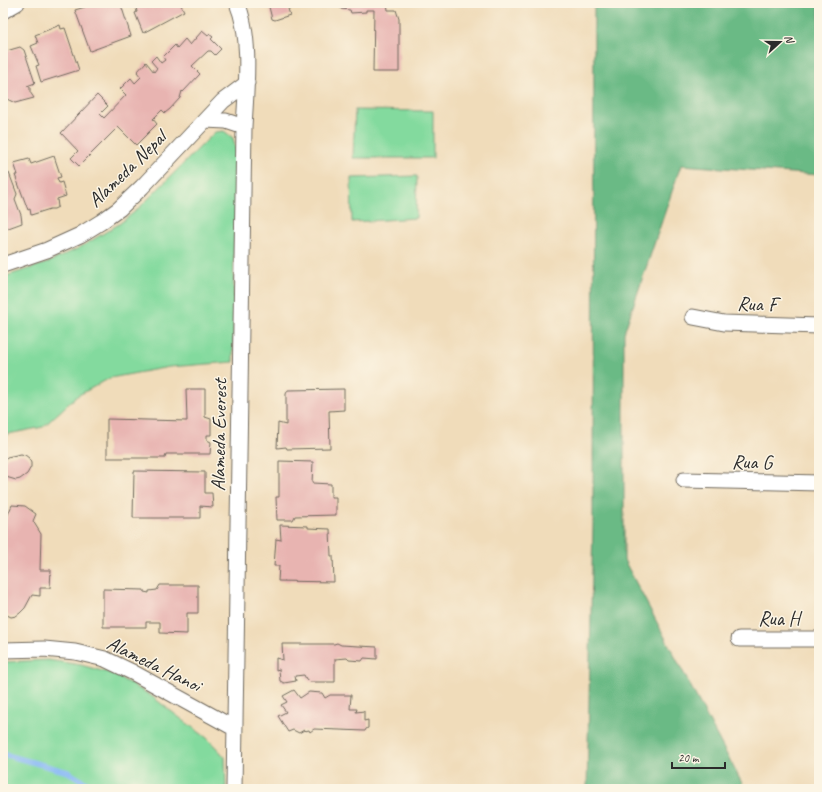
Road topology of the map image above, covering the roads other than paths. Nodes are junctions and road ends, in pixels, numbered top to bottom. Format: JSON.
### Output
{"nodes":[{"id":1,"x":17,"y":3,"type":"edge"},
{"id":2,"x":237,"y":3,"type":"edge"},
{"id":3,"x":3,"y":11,"type":"edge"},
{"id":4,"x":247,"y":83,"type":"junction"},
{"id":5,"x":205,"y":120,"type":"junction"},
{"id":6,"x":244,"y":126,"type":"junction"},
{"id":7,"x":3,"y":265,"type":"edge"},
{"id":8,"x":693,"y":317,"type":"dead end"},
{"id":9,"x":819,"y":326,"type":"edge"},
{"id":10,"x":684,"y":480,"type":"dead end"},
{"id":11,"x":819,"y":483,"type":"edge"},
{"id":12,"x":739,"y":638,"type":"dead end"},
{"id":13,"x":819,"y":639,"type":"edge"},
{"id":14,"x":3,"y":650,"type":"edge"},
{"id":15,"x":234,"y":728,"type":"junction"},
{"id":16,"x":234,"y":789,"type":"edge"}],
"edges":[{"from":1,"to":3,"type":"street"},
{"from":2,"to":4,"type":"street","name":"Alameda Everest"},
{"from":4,"to":5,"type":"street","name":"Alameda Nepal"},
{"from":4,"to":6,"type":"street","name":"Alameda Everest"},
{"from":5,"to":6,"type":"street"},
{"from":5,"to":7,"type":"street","name":"Alameda Nepal"},
{"from":6,"to":15,"type":"street","name":"Alameda Everest"},
{"from":8,"to":9,"type":"street","name":"Rua F"},
{"from":10,"to":11,"type":"street","name":"Rua G"},
{"from":12,"to":13,"type":"street","name":"Rua H"},
{"from":14,"to":15,"type":"street","name":"Alameda Hanoi"},
{"from":15,"to":16,"type":"street","name":"Alameda Everest"}]}
